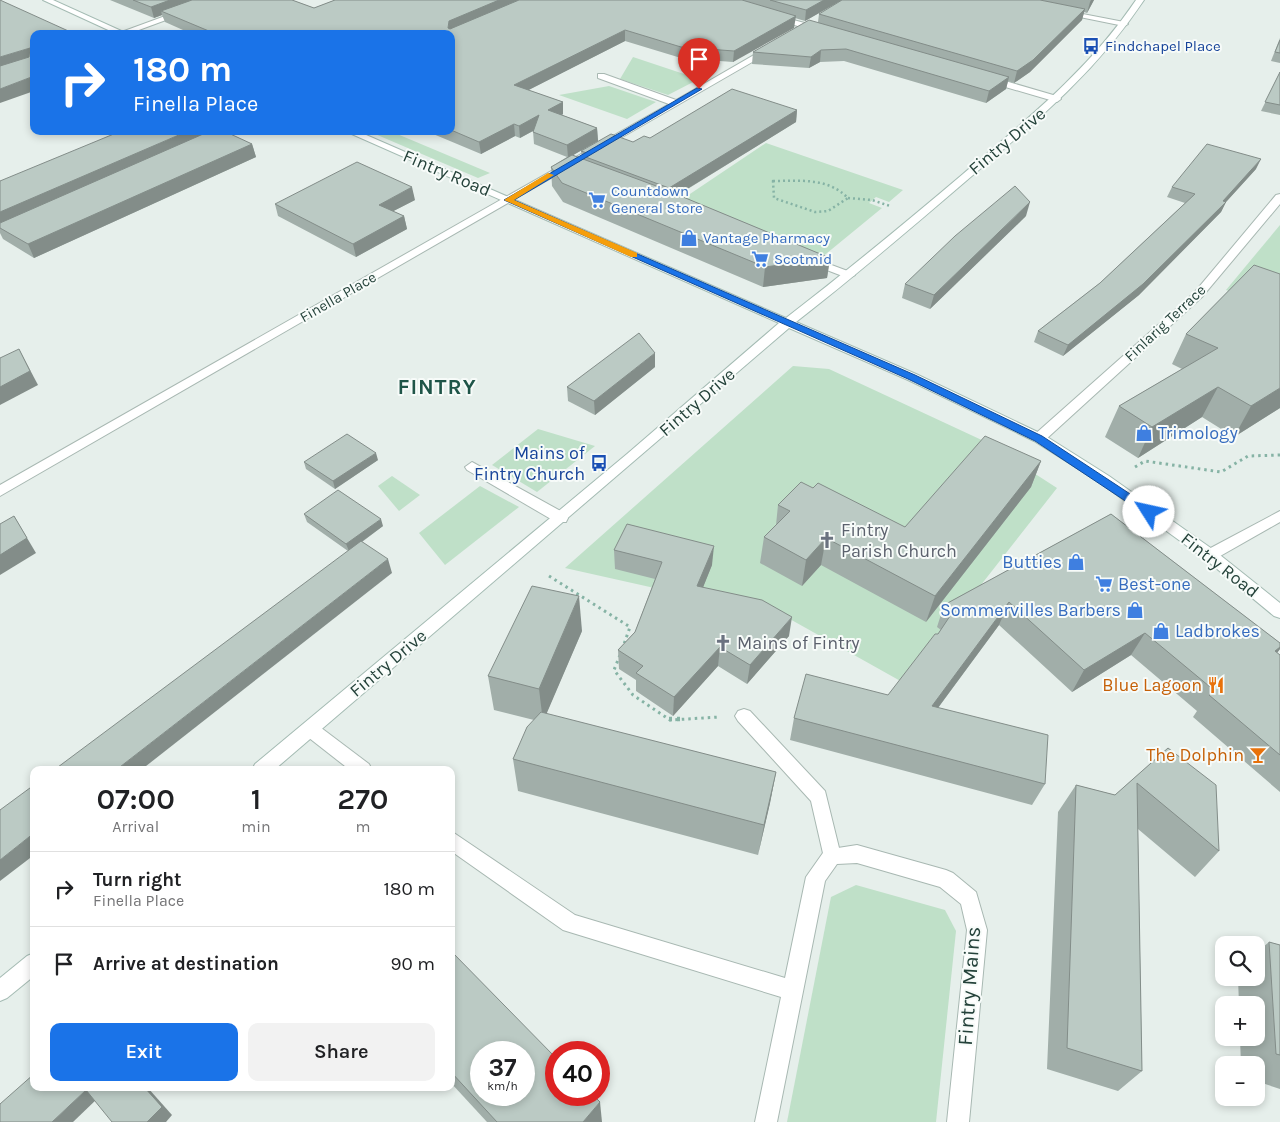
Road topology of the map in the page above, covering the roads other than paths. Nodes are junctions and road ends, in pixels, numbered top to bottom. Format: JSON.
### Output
{"nodes":[{"id":1,"x":47,"y":0,"type":"edge"},
{"id":2,"x":216,"y":0,"type":"edge"},
{"id":3,"x":1140,"y":0,"type":"edge"},
{"id":4,"x":1057,"y":11,"type":"edge"},
{"id":5,"x":762,"y":13,"type":"edge"},
{"id":6,"x":822,"y":18,"type":"edge"},
{"id":7,"x":1124,"y":24,"type":"junction"},
{"id":8,"x":808,"y":27,"type":"junction"},
{"id":9,"x":115,"y":30,"type":"edge"},
{"id":10,"x":131,"y":30,"type":"edge"},
{"id":11,"x":827,"y":32,"type":"edge"},
{"id":12,"x":792,"y":36,"type":"edge"},
{"id":13,"x":776,"y":46,"type":"edge"},
{"id":14,"x":601,"y":76,"type":"dead end"},
{"id":15,"x":977,"y":76,"type":"edge"},
{"id":16,"x":1057,"y":99,"type":"junction"},
{"id":17,"x":676,"y":103,"type":"junction"},
{"id":18,"x":226,"y":135,"type":"edge"},
{"id":19,"x":358,"y":135,"type":"edge"},
{"id":20,"x":199,"y":147,"type":"edge"},
{"id":21,"x":567,"y":166,"type":"junction"},
{"id":22,"x":585,"y":173,"type":"edge"},
{"id":23,"x":1280,"y":197,"type":"edge"},
{"id":24,"x":508,"y":200,"type":"junction"},
{"id":25,"x":801,"y":257,"type":"edge"},
{"id":26,"x":849,"y":275,"type":"junction"},
{"id":27,"x":787,"y":323,"type":"junction"},
{"id":28,"x":1039,"y":438,"type":"junction"},
{"id":29,"x":472,"y":467,"type":"dead end"},
{"id":30,"x":0,"y":491,"type":"edge"},
{"id":31,"x":1280,"y":516,"type":"edge"},
{"id":32,"x":561,"y":518,"type":"junction"},
{"id":33,"x":1210,"y":555,"type":"junction"},
{"id":34,"x":1280,"y":612,"type":"edge"},
{"id":35,"x":744,"y":716,"type":"road end"},
{"id":36,"x":310,"y":729,"type":"junction"},
{"id":37,"x":266,"y":766,"type":"edge"},
{"id":38,"x":358,"y":766,"type":"edge"},
{"id":39,"x":455,"y":843,"type":"edge"},
{"id":40,"x":832,"y":856,"type":"junction"},
{"id":41,"x":30,"y":965,"type":"edge"},
{"id":42,"x":791,"y":990,"type":"junction"},
{"id":43,"x":0,"y":991,"type":"edge"},
{"id":44,"x":766,"y":1122,"type":"edge"},
{"id":45,"x":958,"y":1122,"type":"edge"}],
"edges":[{"from":1,"to":9,"type":"street"},
{"from":2,"to":10,"type":"street"},
{"from":3,"to":7,"type":"street","name":"Fintry Drive"},
{"from":4,"to":7,"type":"street"},
{"from":5,"to":8,"type":"street"},
{"from":6,"to":8,"type":"street"},
{"from":7,"to":16,"type":"street","name":"Fintry Drive"},
{"from":8,"to":11,"type":"street"},
{"from":8,"to":12,"type":"street"},
{"from":13,"to":17,"type":"street","name":"Finella Place"},
{"from":14,"to":17,"type":"street"},
{"from":15,"to":16,"type":"street"},
{"from":16,"to":26,"type":"street","name":"Fintry Drive"},
{"from":17,"to":21,"type":"street","name":"Finella Place"},
{"from":18,"to":20,"type":"street"},
{"from":19,"to":24,"type":"street","name":"Fintry Road"},
{"from":21,"to":22,"type":"street"},
{"from":21,"to":24,"type":"street","name":"Finella Place"},
{"from":23,"to":28,"type":"street","name":"Finlarig Terrace"},
{"from":24,"to":27,"type":"street","name":"Fintry Road"},
{"from":24,"to":30,"type":"street","name":"Finella Place"},
{"from":25,"to":26,"type":"street"},
{"from":26,"to":27,"type":"street","name":"Fintry Drive"},
{"from":27,"to":28,"type":"street","name":"Fintry Road"},
{"from":27,"to":32,"type":"street","name":"Fintry Drive"},
{"from":28,"to":33,"type":"street","name":"Fintry Road"},
{"from":29,"to":32,"type":"street"},
{"from":31,"to":33,"type":"street"},
{"from":32,"to":36,"type":"street","name":"Fintry Drive"},
{"from":33,"to":34,"type":"street","name":"Fintry Road"},
{"from":35,"to":40,"type":"street"},
{"from":36,"to":37,"type":"street","name":"Fintry Drive"},
{"from":36,"to":38,"type":"street"},
{"from":39,"to":42,"type":"street"},
{"from":40,"to":42,"type":"street"},
{"from":40,"to":45,"type":"street","name":"Fintry Mains"},
{"from":41,"to":43,"type":"street"},
{"from":42,"to":44,"type":"street"}]}
